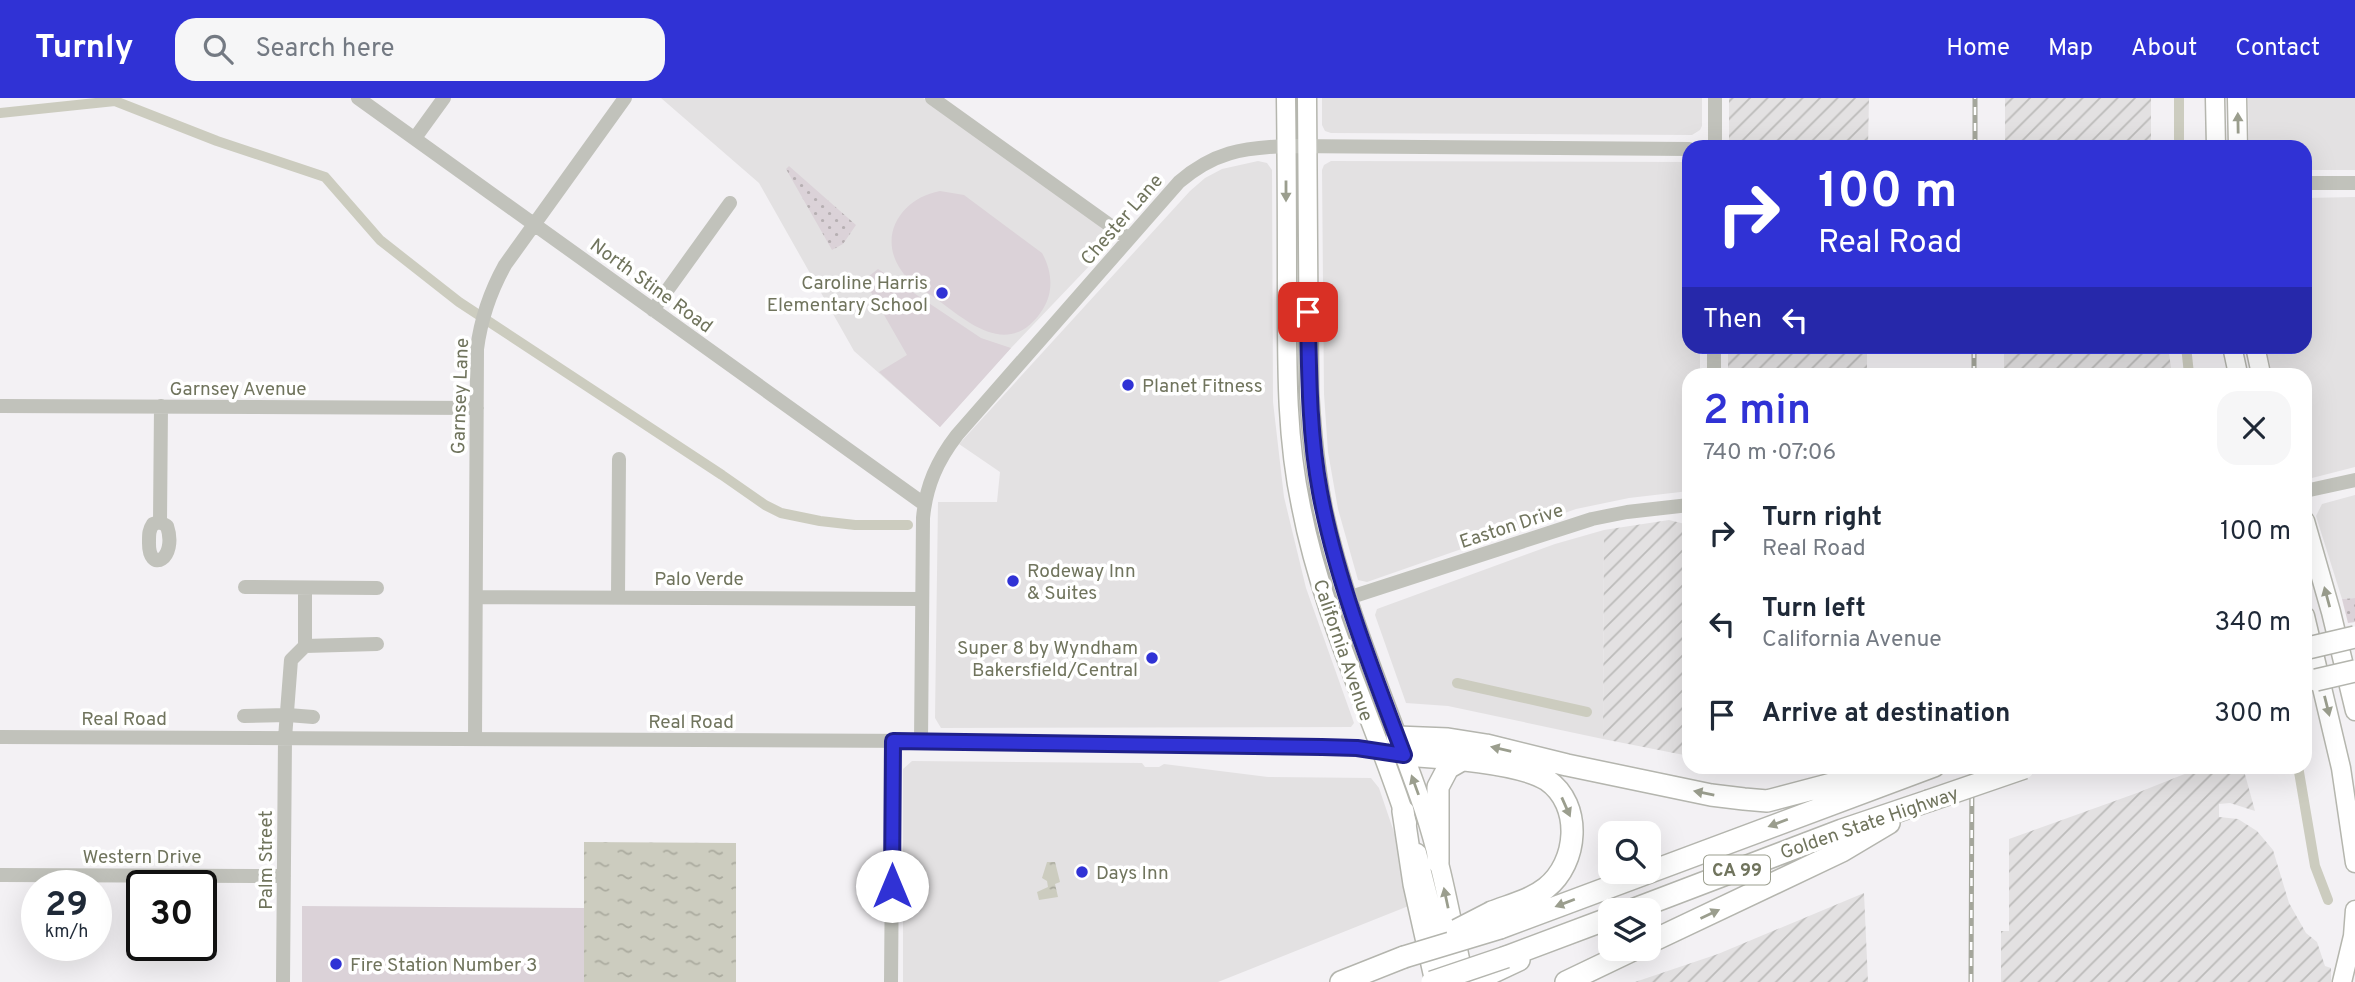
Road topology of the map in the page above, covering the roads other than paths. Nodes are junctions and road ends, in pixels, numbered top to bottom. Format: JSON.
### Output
{"nodes":[{"id":1,"x":358,"y":98,"type":"edge"},
{"id":2,"x":444,"y":98,"type":"edge"},
{"id":3,"x":625,"y":98,"type":"edge"},
{"id":4,"x":1286,"y":98,"type":"edge"},
{"id":5,"x":1307,"y":98,"type":"edge"},
{"id":6,"x":1715,"y":98,"type":"edge"},
{"id":7,"x":2215,"y":98,"type":"edge"},
{"id":8,"x":2237,"y":98,"type":"edge"},
{"id":9,"x":937,"y":99,"type":"edge"},
{"id":10,"x":415,"y":138,"type":"junction"},
{"id":11,"x":1715,"y":140,"type":"edge"},
{"id":12,"x":2216,"y":140,"type":"edge"},
{"id":13,"x":2238,"y":140,"type":"edge"},
{"id":14,"x":1286,"y":146,"type":"junction"},
{"id":15,"x":1308,"y":146,"type":"junction"},
{"id":16,"x":1682,"y":149,"type":"edge"},
{"id":17,"x":2312,"y":183,"type":"edge"},
{"id":18,"x":2355,"y":183,"type":"edge"},
{"id":19,"x":730,"y":203,"type":"dead end"},
{"id":20,"x":534,"y":224,"type":"junction"},
{"id":21,"x":1129,"y":239,"type":"junction"},
{"id":22,"x":653,"y":310,"type":"junction"},
{"id":23,"x":1287,"y":345,"type":"junction"},
{"id":24,"x":0,"y":406,"type":"edge"},
{"id":25,"x":161,"y":407,"type":"junction"},
{"id":26,"x":477,"y":408,"type":"junction"},
{"id":27,"x":1311,"y":427,"type":"junction"},
{"id":28,"x":1291,"y":442,"type":"junction"},
{"id":29,"x":619,"y":459,"type":"dead end"},
{"id":30,"x":2355,"y":481,"type":"edge"},
{"id":31,"x":2312,"y":490,"type":"edge"},
{"id":32,"x":924,"y":504,"type":"junction"},
{"id":33,"x":1682,"y":506,"type":"edge"},
{"id":34,"x":1301,"y":507,"type":"junction"},
{"id":35,"x":1324,"y":511,"type":"junction"},
{"id":36,"x":160,"y":522,"type":"dead end"},
{"id":37,"x":2312,"y":545,"type":"edge"},
{"id":38,"x":245,"y":587,"type":"dead end"},
{"id":39,"x":305,"y":588,"type":"junction"},
{"id":40,"x":377,"y":588,"type":"dead end"},
{"id":41,"x":476,"y":597,"type":"junction"},
{"id":42,"x":618,"y":597,"type":"junction"},
{"id":43,"x":1348,"y":598,"type":"junction"},
{"id":44,"x":922,"y":599,"type":"junction"},
{"id":45,"x":2355,"y":637,"type":"edge"},
{"id":46,"x":377,"y":644,"type":"dead end"},
{"id":47,"x":2312,"y":645,"type":"edge"},
{"id":48,"x":305,"y":646,"type":"junction"},
{"id":49,"x":2312,"y":647,"type":"edge"},
{"id":50,"x":2355,"y":671,"type":"edge"},
{"id":51,"x":2312,"y":682,"type":"edge"},
{"id":52,"x":2355,"y":711,"type":"edge"},
{"id":53,"x":288,"y":715,"type":"junction"},
{"id":54,"x":244,"y":716,"type":"dead end"},
{"id":55,"x":313,"y":717,"type":"dead end"},
{"id":56,"x":0,"y":737,"type":"edge"},
{"id":57,"x":285,"y":738,"type":"junction"},
{"id":58,"x":475,"y":739,"type":"junction"},
{"id":59,"x":893,"y":741,"type":"junction"},
{"id":60,"x":921,"y":741,"type":"junction"},
{"id":61,"x":1401,"y":746,"type":"junction"},
{"id":62,"x":1381,"y":752,"type":"junction"},
{"id":63,"x":1462,"y":760,"type":"junction"},
{"id":64,"x":1888,"y":774,"type":"edge"},
{"id":65,"x":1903,"y":774,"type":"edge"},
{"id":66,"x":2006,"y":774,"type":"edge"},
{"id":67,"x":1842,"y":790,"type":"junction"},
{"id":68,"x":1403,"y":811,"type":"junction"},
{"id":69,"x":1842,"y":840,"type":"junction"},
{"id":70,"x":1438,"y":862,"type":"junction"},
{"id":71,"x":2355,"y":863,"type":"edge"},
{"id":72,"x":0,"y":875,"type":"edge"},
{"id":73,"x":284,"y":876,"type":"junction"},
{"id":74,"x":1661,"y":900,"type":"edge"},
{"id":75,"x":2355,"y":910,"type":"edge"},
{"id":76,"x":1496,"y":920,"type":"junction"},
{"id":77,"x":1598,"y":923,"type":"edge"},
{"id":78,"x":1661,"y":936,"type":"edge"},
{"id":79,"x":1610,"y":961,"type":"edge"},
{"id":80,"x":1506,"y":962,"type":"junction"},
{"id":81,"x":2351,"y":962,"type":"edge"},
{"id":82,"x":283,"y":982,"type":"edge"},
{"id":83,"x":891,"y":982,"type":"edge"},
{"id":84,"x":1341,"y":982,"type":"edge"},
{"id":85,"x":1434,"y":982,"type":"edge"},
{"id":86,"x":1450,"y":982,"type":"edge"},
{"id":87,"x":1465,"y":982,"type":"edge"},
{"id":88,"x":1472,"y":982,"type":"edge"},
{"id":89,"x":1566,"y":982,"type":"edge"},
{"id":90,"x":2342,"y":982,"type":"edge"}],
"edges":[{"from":1,"to":10,"type":"street","name":"North Stine Road"},
{"from":2,"to":10,"type":"street"},
{"from":3,"to":20,"type":"street","name":"Garnsey Lane"},
{"from":4,"to":14,"type":"main road","name":"California Avenue"},
{"from":5,"to":15,"type":"main road","name":"California Avenue"},
{"from":6,"to":11,"type":"street"},
{"from":7,"to":12,"type":"main road"},
{"from":13,"to":8,"type":"main road","one_way":true},
{"from":9,"to":21,"type":"street"},
{"from":10,"to":20,"type":"street","name":"North Stine Road"},
{"from":14,"to":15,"type":"street","name":"Chester Lane"},
{"from":14,"to":21,"type":"street","name":"Chester Lane"},
{"from":14,"to":23,"type":"main road","name":"California Avenue","one_way":true},
{"from":15,"to":16,"type":"street","name":"Chester Lane"},
{"from":15,"to":27,"type":"main road","name":"California Avenue"},
{"from":17,"to":18,"type":"street"},
{"from":19,"to":22,"type":"street"},
{"from":20,"to":22,"type":"street","name":"North Stine Road"},
{"from":20,"to":26,"type":"street","name":"Garnsey Lane"},
{"from":21,"to":32,"type":"street","name":"Chester Lane"},
{"from":22,"to":32,"type":"street","name":"North Stine Road"},
{"from":23,"to":27,"type":"main road"},
{"from":23,"to":28,"type":"main road","name":"California Avenue"},
{"from":24,"to":25,"type":"street","name":"Garnsey Avenue"},
{"from":25,"to":26,"type":"street","name":"Garnsey Avenue"},
{"from":25,"to":36,"type":"street"},
{"from":26,"to":41,"type":"street","name":"Garnsey Lane"},
{"from":27,"to":35,"type":"main road","name":"California Avenue"},
{"from":28,"to":34,"type":"main road","name":"California Avenue"},
{"from":28,"to":35,"type":"main road"},
{"from":29,"to":42,"type":"street"},
{"from":30,"to":31,"type":"street"},
{"from":32,"to":44,"type":"street","name":"Chester Lane"},
{"from":33,"to":43,"type":"street","name":"Easton Drive"},
{"from":34,"to":43,"type":"main road"},
{"from":34,"to":62,"type":"main road","name":"California Avenue"},
{"from":35,"to":43,"type":"main road","name":"California Avenue"},
{"from":52,"to":37,"type":"main road","one_way":true},
{"from":38,"to":39,"type":"street"},
{"from":39,"to":40,"type":"street"},
{"from":39,"to":48,"type":"street"},
{"from":41,"to":42,"type":"street","name":"Palo Verde"},
{"from":41,"to":58,"type":"street","name":"Garnsey Lane"},
{"from":42,"to":44,"type":"street","name":"Palo Verde"},
{"from":43,"to":61,"type":"main road","name":"California Avenue"},
{"from":44,"to":60,"type":"street","name":"Chester Lane"},
{"from":45,"to":49,"type":"highway","bridge":true},
{"from":46,"to":48,"type":"street"},
{"from":47,"to":71,"type":"main road","one_way":true},
{"from":48,"to":53,"type":"street","name":"Palm Street"},
{"from":50,"to":51,"type":"highway","bridge":true},
{"from":53,"to":54,"type":"street"},
{"from":53,"to":55,"type":"street"},
{"from":53,"to":57,"type":"street","name":"Palm Street"},
{"from":56,"to":57,"type":"street","name":"Real Road"},
{"from":57,"to":58,"type":"street","name":"Real Road"},
{"from":57,"to":73,"type":"street","name":"Palm Street"},
{"from":58,"to":59,"type":"street","name":"Real Road"},
{"from":59,"to":60,"type":"street","name":"Real Road"},
{"from":59,"to":83,"type":"street"},
{"from":60,"to":62,"type":"street","name":"Real Road"},
{"from":61,"to":62,"type":"main road"},
{"from":61,"to":63,"type":"highway"},
{"from":67,"to":61,"type":"highway","one_way":true},
{"from":70,"to":61,"type":"main road","name":"California Avenue","one_way":true},
{"from":62,"to":68,"type":"main road","name":"California Avenue"},
{"from":63,"to":70,"type":"highway"},
{"from":63,"to":76,"type":"highway","one_way":true},
{"from":64,"to":67,"type":"highway"},
{"from":65,"to":67,"type":"highway","name":"Golden State Highway","number":"CA 99"},
{"from":66,"to":69,"type":"highway","name":"Golden State Highway","bridge":true},
{"from":67,"to":76,"type":"highway","name":"Golden State Highway","number":"CA 99","one_way":true},
{"from":68,"to":85,"type":"highway"},
{"from":68,"to":86,"type":"main road","name":"California Avenue"},
{"from":69,"to":74,"type":"highway","name":"Golden State Highway","number":"CA 99"},
{"from":78,"to":69,"type":"highway","one_way":true},
{"from":87,"to":70,"type":"main road","name":"California Avenue","one_way":true},
{"from":72,"to":73,"type":"street","name":"Western Drive"},
{"from":73,"to":82,"type":"street","name":"Palm Street"},
{"from":75,"to":81,"type":"main road"},
{"from":76,"to":84,"type":"highway","bridge":true},
{"from":77,"to":80,"type":"highway"},
{"from":79,"to":89,"type":"highway"},
{"from":80,"to":85,"type":"highway","bridge":true},
{"from":80,"to":88,"type":"highway"},
{"from":81,"to":90,"type":"main road"}]}
